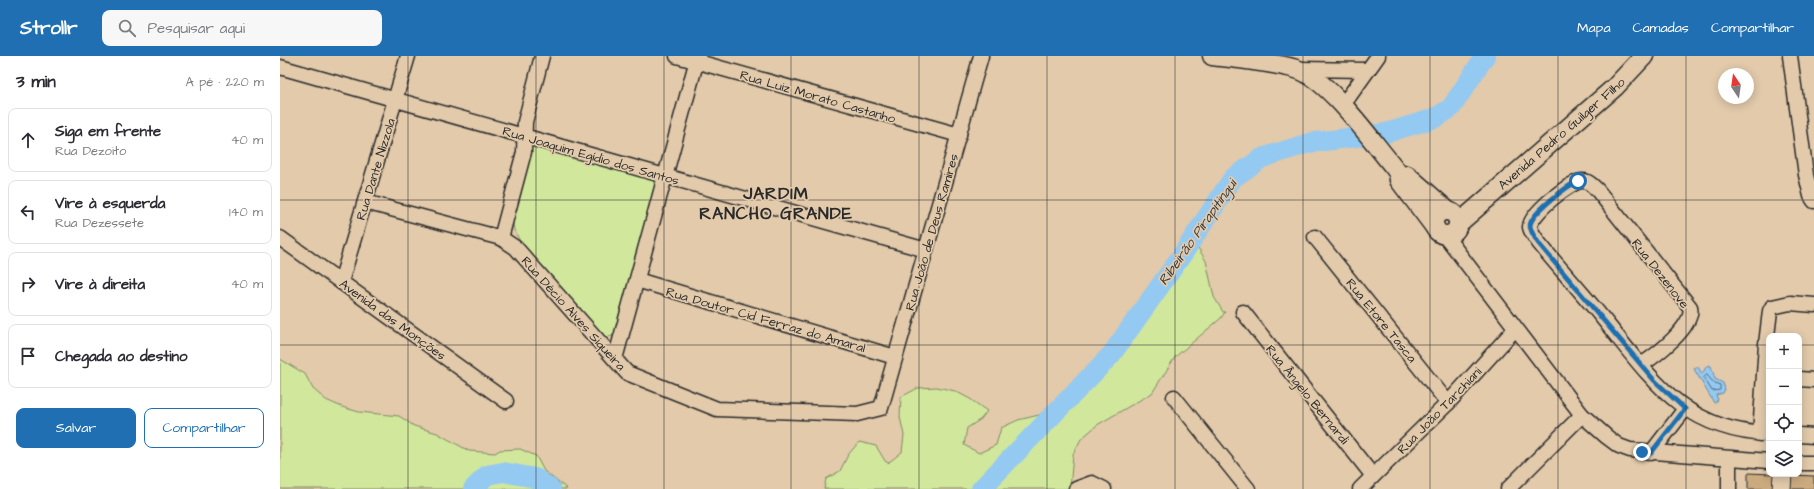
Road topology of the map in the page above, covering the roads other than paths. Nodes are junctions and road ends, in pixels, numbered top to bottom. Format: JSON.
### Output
{"nodes":[{"id":1,"x":408,"y":56,"type":"edge"},
{"id":2,"x":542,"y":56,"type":"edge"},
{"id":3,"x":677,"y":56,"type":"edge"},
{"id":4,"x":981,"y":56,"type":"edge"},
{"id":5,"x":1378,"y":56,"type":"edge"},
{"id":6,"x":1644,"y":56,"type":"edge"},
{"id":7,"x":1790,"y":56,"type":"edge"},
{"id":8,"x":1222,"y":57,"type":"edge"},
{"id":9,"x":698,"y":59,"type":"edge"},
{"id":10,"x":280,"y":67,"type":"edge"},
{"id":11,"x":1298,"y":69,"type":"junction"},
{"id":12,"x":1368,"y":70,"type":"junction"},
{"id":13,"x":395,"y":100,"type":"junction"},
{"id":14,"x":1346,"y":109,"type":"junction"},
{"id":15,"x":959,"y":135,"type":"junction"},
{"id":16,"x":525,"y":137,"type":"junction"},
{"id":17,"x":665,"y":176,"type":"junction"},
{"id":18,"x":1814,"y":200,"type":"edge"},
{"id":19,"x":365,"y":202,"type":"junction"},
{"id":20,"x":1449,"y":224,"type":"junction"},
{"id":21,"x":1315,"y":237,"type":"dead end"},
{"id":22,"x":280,"y":238,"type":"edge"},
{"id":23,"x":501,"y":238,"type":"junction"},
{"id":24,"x":926,"y":250,"type":"junction"},
{"id":25,"x":637,"y":280,"type":"junction"},
{"id":26,"x":341,"y":282,"type":"junction"},
{"id":27,"x":1814,"y":305,"type":"edge"},
{"id":28,"x":1242,"y":312,"type":"dead end"},
{"id":29,"x":1515,"y":328,"type":"junction"},
{"id":30,"x":895,"y":357,"type":"junction"},
{"id":31,"x":615,"y":359,"type":"junction"},
{"id":32,"x":1641,"y":365,"type":"junction"},
{"id":33,"x":1766,"y":369,"type":"edge"},
{"id":34,"x":1766,"y":377,"type":"edge"},
{"id":35,"x":1802,"y":379,"type":"edge"},
{"id":36,"x":1814,"y":380,"type":"edge"},
{"id":37,"x":1174,"y":397,"type":"dead end"},
{"id":38,"x":506,"y":401,"type":"dead end"},
{"id":39,"x":1448,"y":403,"type":"junction"},
{"id":40,"x":880,"y":408,"type":"joint"},
{"id":41,"x":1685,"y":409,"type":"junction"},
{"id":42,"x":1582,"y":414,"type":"junction"},
{"id":43,"x":1765,"y":434,"type":"edge"},
{"id":44,"x":1802,"y":435,"type":"edge"},
{"id":45,"x":1814,"y":436,"type":"edge"},
{"id":46,"x":1651,"y":453,"type":"junction"},
{"id":47,"x":1729,"y":459,"type":"junction"},
{"id":48,"x":1766,"y":461,"type":"edge"},
{"id":49,"x":1802,"y":462,"type":"edge"},
{"id":50,"x":1814,"y":463,"type":"edge"},
{"id":51,"x":1373,"y":476,"type":"junction"},
{"id":52,"x":1076,"y":489,"type":"edge"},
{"id":53,"x":1104,"y":489,"type":"edge"},
{"id":54,"x":1248,"y":489,"type":"edge"},
{"id":55,"x":1360,"y":489,"type":"edge"},
{"id":56,"x":1508,"y":489,"type":"edge"},
{"id":57,"x":1729,"y":489,"type":"edge"}],
"edges":[{"from":1,"to":13,"type":"street","name":"Rua Dante Nizzola"},
{"from":2,"to":16,"type":"street"},
{"from":3,"to":9,"type":"street","name":"Rua Luiz Morato Castanho"},
{"from":4,"to":15,"type":"street","name":"Rua João de Deus Ramires"},
{"from":5,"to":12,"type":"street"},
{"from":6,"to":20,"type":"main road","name":"Avenida Pedro Guilger Filho"},
{"from":7,"to":18,"type":"street"},
{"from":8,"to":11,"type":"main road"},
{"from":9,"to":15,"type":"street","name":"Rua Luiz Morato Castanho"},
{"from":9,"to":17,"type":"street"},
{"from":10,"to":13,"type":"street","name":"Rua Joaquim Egídio dos Santos"},
{"from":11,"to":12,"type":"street"},
{"from":11,"to":14,"type":"main road"},
{"from":12,"to":14,"type":"street"},
{"from":13,"to":16,"type":"street","name":"Rua Joaquim Egídio dos Santos"},
{"from":13,"to":19,"type":"street","name":"Rua Dante Nizzola"},
{"from":14,"to":20,"type":"main road"},
{"from":15,"to":24,"type":"street","name":"Rua João de Deus Ramires"},
{"from":16,"to":17,"type":"street","name":"Rua Joaquim Egídio dos Santos"},
{"from":16,"to":23,"type":"street"},
{"from":17,"to":24,"type":"street","name":"Rua Joaquim Egídio dos Santos"},
{"from":17,"to":25,"type":"street"},
{"from":19,"to":23,"type":"street","name":"Rua Décio Alves Siqueira"},
{"from":19,"to":26,"type":"street","name":"Rua Dante Nizzola"},
{"from":20,"to":29,"type":"street"},
{"from":21,"to":39,"type":"street","name":"Rua Etore Tasca"},
{"from":22,"to":26,"type":"street","name":"Avenida das Monções"},
{"from":23,"to":31,"type":"street","name":"Rua Décio Alves Siqueira"},
{"from":24,"to":30,"type":"street","name":"Rua João de Deus Ramires"},
{"from":25,"to":30,"type":"street","name":"Rua Doutor Cid Ferraz do Amaral"},
{"from":25,"to":31,"type":"street"},
{"from":26,"to":38,"type":"street","name":"Avenida das Monções"},
{"from":27,"to":33,"type":"street"},
{"from":28,"to":51,"type":"street","name":"Rua Ângelo Bernardi"},
{"from":29,"to":39,"type":"street","name":"Rua João Tarchiani"},
{"from":29,"to":42,"type":"street"},
{"from":30,"to":40,"type":"street","name":"Rua João de Deus Ramires"},
{"from":31,"to":40,"type":"street","name":"Rua Décio Alves Siqueira"},
{"from":32,"to":32,"type":"street","name":"Rua Dezenove"},
{"from":32,"to":41,"type":"street"},
{"from":34,"to":43,"type":"street"},
{"from":35,"to":36,"type":"street"},
{"from":37,"to":54,"type":"street"},
{"from":39,"to":51,"type":"street","name":"Rua João Tarchiani"},
{"from":41,"to":43,"type":"street"},
{"from":41,"to":46,"type":"street"},
{"from":42,"to":46,"type":"street"},
{"from":42,"to":56,"type":"street"},
{"from":44,"to":45,"type":"street"},
{"from":46,"to":47,"type":"street"},
{"from":47,"to":48,"type":"street"},
{"from":47,"to":57,"type":"street"},
{"from":49,"to":50,"type":"street"},
{"from":51,"to":55,"type":"street","name":"Rua João Tarchiani"},
{"from":52,"to":53,"type":"street"}]}
